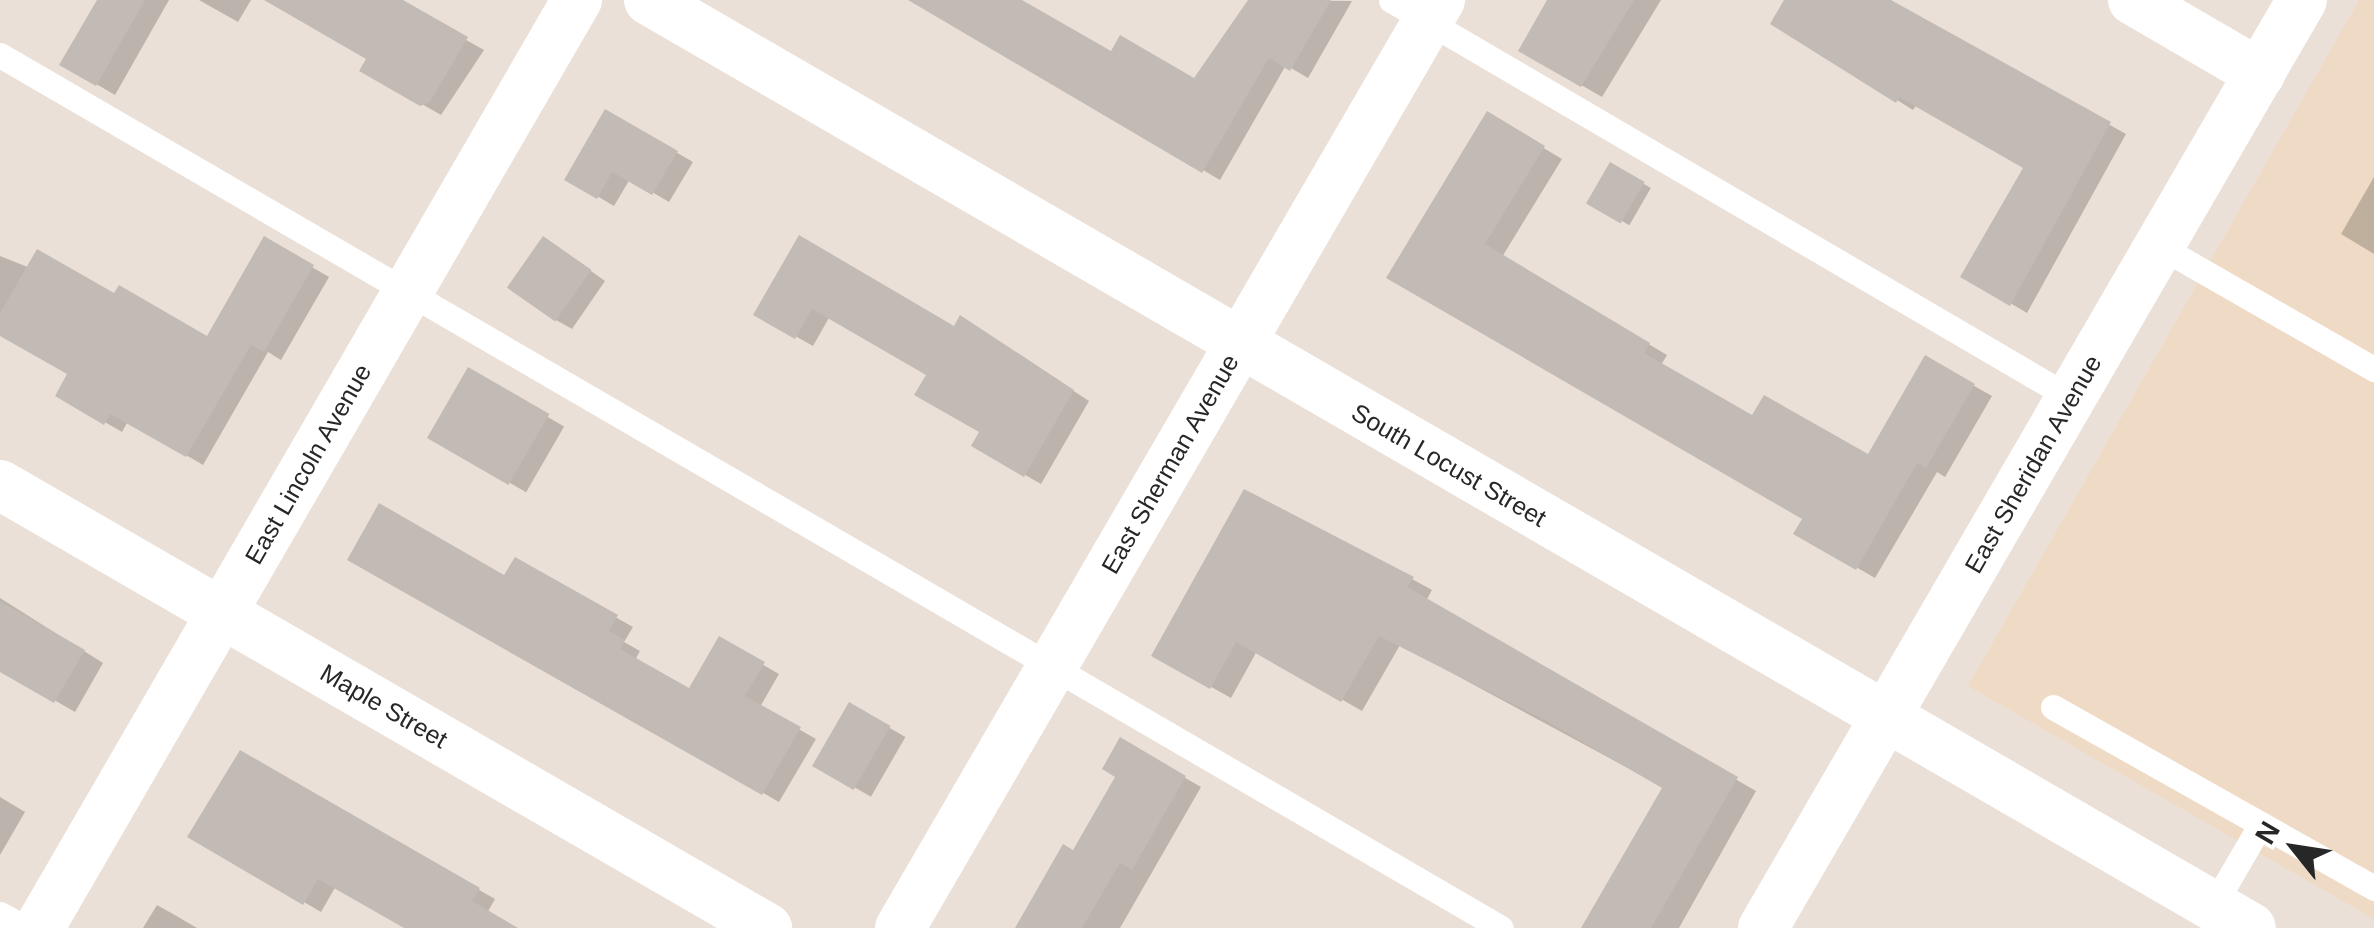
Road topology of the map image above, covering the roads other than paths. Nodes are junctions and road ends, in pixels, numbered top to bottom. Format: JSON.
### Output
{"nodes":[{"id":1,"x":577,"y":0,"type":"edge"},
{"id":2,"x":650,"y":0,"type":"edge"},
{"id":3,"x":2133,"y":0,"type":"edge"},
{"id":4,"x":2302,"y":0,"type":"edge"},
{"id":5,"x":1420,"y":7,"type":"edge"},
{"id":6,"x":0,"y":55,"type":"edge"},
{"id":7,"x":2260,"y":74,"type":"junction"},
{"id":8,"x":2159,"y":246,"type":"junction"},
{"id":9,"x":407,"y":294,"type":"junction"},
{"id":10,"x":1240,"y":344,"type":"junction"},
{"id":11,"x":2374,"y":369,"type":"edge"},
{"id":12,"x":2071,"y":398,"type":"junction"},
{"id":13,"x":0,"y":484,"type":"edge"},
{"id":14,"x":222,"y":613,"type":"junction"},
{"id":15,"x":1054,"y":665,"type":"junction"},
{"id":16,"x":2053,"y":706,"type":"dead end"},
{"id":17,"x":1886,"y":717,"type":"junction"},
{"id":18,"x":2261,"y":824,"type":"junction"},
{"id":19,"x":2369,"y":885,"type":"edge"},
{"id":20,"x":0,"y":914,"type":"edge"},
{"id":21,"x":2232,"y":917,"type":"edge"},
{"id":22,"x":24,"y":928,"type":"edge"},
{"id":23,"x":39,"y":928,"type":"edge"},
{"id":24,"x":767,"y":928,"type":"edge"},
{"id":25,"x":900,"y":928,"type":"edge"},
{"id":26,"x":1501,"y":928,"type":"edge"},
{"id":27,"x":1763,"y":928,"type":"edge"}],
"edges":[{"from":1,"to":9,"type":"street","name":"East Lincoln Avenue"},
{"from":2,"to":10,"type":"street","name":"South Locust Street"},
{"from":3,"to":7,"type":"street"},
{"from":4,"to":7,"type":"street","name":"East Sheridan Avenue"},
{"from":5,"to":10,"type":"street","name":"East Sherman Avenue"},
{"from":5,"to":12,"type":"lane"},
{"from":6,"to":9,"type":"lane"},
{"from":7,"to":8,"type":"street","name":"East Sheridan Avenue"},
{"from":8,"to":11,"type":"lane"},
{"from":8,"to":12,"type":"street","name":"East Sheridan Avenue"},
{"from":9,"to":14,"type":"street","name":"East Lincoln Avenue"},
{"from":9,"to":15,"type":"lane"},
{"from":10,"to":15,"type":"street","name":"East Sherman Avenue"},
{"from":10,"to":17,"type":"street","name":"South Locust Street"},
{"from":12,"to":17,"type":"street","name":"East Sheridan Avenue"},
{"from":13,"to":14,"type":"street","name":"Maple Street"},
{"from":14,"to":23,"type":"street","name":"East Lincoln Avenue"},
{"from":14,"to":24,"type":"street","name":"Maple Street"},
{"from":15,"to":25,"type":"street","name":"East Sherman Avenue"},
{"from":15,"to":26,"type":"lane"},
{"from":16,"to":18,"type":"lane"},
{"from":17,"to":21,"type":"street","name":"South Locust Street"},
{"from":17,"to":27,"type":"street","name":"East Sheridan Avenue"},
{"from":18,"to":19,"type":"lane"},
{"from":18,"to":21,"type":"lane"},
{"from":20,"to":22,"type":"lane"}]}
